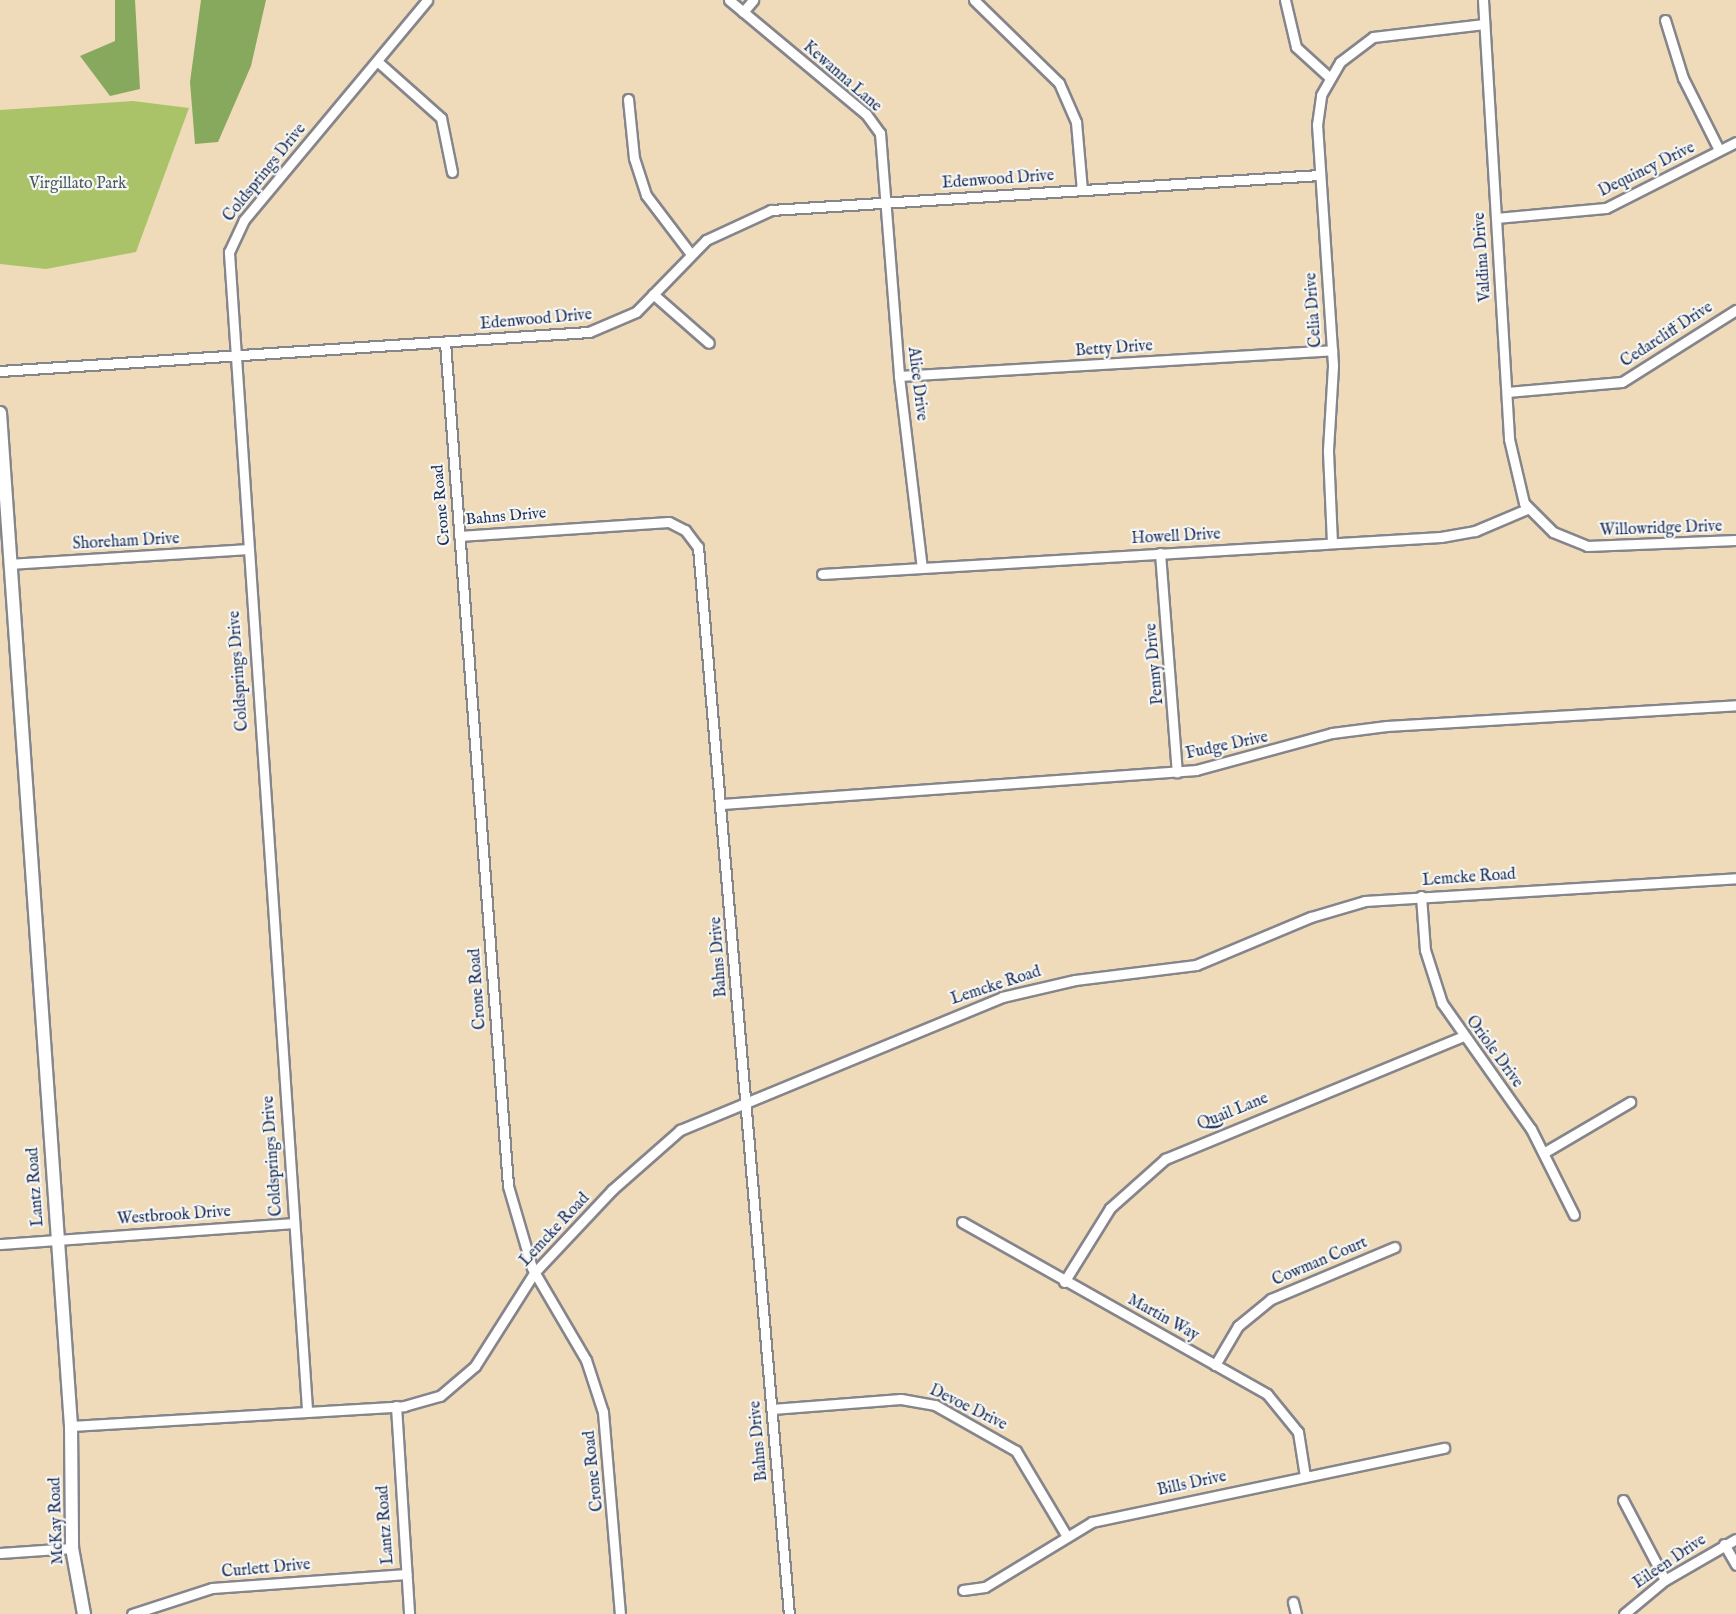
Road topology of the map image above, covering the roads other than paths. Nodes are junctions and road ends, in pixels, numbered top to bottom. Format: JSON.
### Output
{"nodes":[{"id":1,"x":427,"y":0,"type":"edge"},
{"id":2,"x":729,"y":0,"type":"edge"},
{"id":3,"x":753,"y":0,"type":"edge"},
{"id":4,"x":974,"y":0,"type":"edge"},
{"id":5,"x":1285,"y":0,"type":"edge"},
{"id":6,"x":1483,"y":0,"type":"edge"},
{"id":7,"x":743,"y":12,"type":"junction"},
{"id":8,"x":1665,"y":20,"type":"dead end"},
{"id":9,"x":1484,"y":24,"type":"junction"},
{"id":10,"x":377,"y":61,"type":"junction"},
{"id":11,"x":1329,"y":77,"type":"junction"},
{"id":12,"x":628,"y":99,"type":"dead end"},
{"id":13,"x":1736,"y":142,"type":"edge"},
{"id":14,"x":1719,"y":150,"type":"junction"},
{"id":15,"x":452,"y":172,"type":"dead end"},
{"id":16,"x":1320,"y":175,"type":"junction"},
{"id":17,"x":1082,"y":190,"type":"junction"},
{"id":18,"x":887,"y":202,"type":"junction"},
{"id":19,"x":1496,"y":218,"type":"junction"},
{"id":20,"x":690,"y":253,"type":"junction"},
{"id":21,"x":653,"y":294,"type":"junction"},
{"id":22,"x":1736,"y":310,"type":"edge"},
{"id":23,"x":445,"y":342,"type":"junction"},
{"id":24,"x":710,"y":343,"type":"dead end"},
{"id":25,"x":1332,"y":350,"type":"junction"},
{"id":26,"x":234,"y":355,"type":"junction"},
{"id":27,"x":0,"y":371,"type":"edge"},
{"id":28,"x":899,"y":376,"type":"junction"},
{"id":29,"x":1507,"y":392,"type":"junction"},
{"id":30,"x":0,"y":413,"type":"edge"},
{"id":31,"x":2,"y":465,"type":"edge"},
{"id":32,"x":1527,"y":509,"type":"junction"},
{"id":33,"x":459,"y":536,"type":"junction"},
{"id":34,"x":1736,"y":540,"type":"edge"},
{"id":35,"x":1332,"y":543,"type":"junction"},
{"id":36,"x":245,"y":549,"type":"junction"},
{"id":37,"x":1160,"y":553,"type":"junction"},
{"id":38,"x":9,"y":564,"type":"junction"},
{"id":39,"x":922,"y":568,"type":"junction"},
{"id":40,"x":822,"y":574,"type":"dead end"},
{"id":41,"x":1736,"y":705,"type":"edge"},
{"id":42,"x":1177,"y":772,"type":"junction"},
{"id":43,"x":723,"y":804,"type":"junction"},
{"id":44,"x":1736,"y":878,"type":"edge"},
{"id":45,"x":1421,"y":896,"type":"junction"},
{"id":46,"x":1463,"y":1036,"type":"junction"},
{"id":47,"x":746,"y":1099,"type":"junction"},
{"id":48,"x":1630,"y":1102,"type":"dead end"},
{"id":49,"x":1545,"y":1152,"type":"junction"},
{"id":50,"x":1574,"y":1215,"type":"dead end"},
{"id":51,"x":962,"y":1222,"type":"dead end"},
{"id":52,"x":293,"y":1223,"type":"junction"},
{"id":53,"x":56,"y":1238,"type":"junction"},
{"id":54,"x":0,"y":1244,"type":"edge"},
{"id":55,"x":1395,"y":1247,"type":"dead end"},
{"id":56,"x":534,"y":1273,"type":"junction"},
{"id":57,"x":1064,"y":1282,"type":"junction"},
{"id":58,"x":1215,"y":1365,"type":"junction"},
{"id":59,"x":396,"y":1406,"type":"junction"},
{"id":60,"x":307,"y":1409,"type":"junction"},
{"id":61,"x":772,"y":1409,"type":"junction"},
{"id":62,"x":71,"y":1426,"type":"junction"},
{"id":63,"x":1444,"y":1448,"type":"dead end"},
{"id":64,"x":1305,"y":1476,"type":"junction"},
{"id":65,"x":1623,"y":1500,"type":"dead end"},
{"id":66,"x":1066,"y":1535,"type":"junction"},
{"id":67,"x":1736,"y":1539,"type":"edge"},
{"id":68,"x":1724,"y":1545,"type":"junction"},
{"id":69,"x":72,"y":1548,"type":"junction"},
{"id":70,"x":0,"y":1553,"type":"edge"},
{"id":71,"x":1736,"y":1564,"type":"edge"},
{"id":72,"x":406,"y":1574,"type":"junction"},
{"id":73,"x":1665,"y":1581,"type":"junction"},
{"id":74,"x":963,"y":1590,"type":"dead end"},
{"id":75,"x":1293,"y":1602,"type":"dead end"},
{"id":76,"x":84,"y":1614,"type":"edge"},
{"id":77,"x":132,"y":1614,"type":"edge"},
{"id":78,"x":409,"y":1614,"type":"edge"},
{"id":79,"x":620,"y":1614,"type":"edge"},
{"id":80,"x":789,"y":1614,"type":"edge"},
{"id":81,"x":1296,"y":1614,"type":"edge"},
{"id":82,"x":1624,"y":1614,"type":"edge"}],
"edges":[{"from":1,"to":10,"type":"street","name":"Coldsprings Drive"},
{"from":2,"to":7,"type":"street","name":"Kewanna Lane"},
{"from":3,"to":7,"type":"street"},
{"from":4,"to":17,"type":"street"},
{"from":5,"to":11,"type":"street"},
{"from":6,"to":9,"type":"street","name":"Valdina Drive"},
{"from":7,"to":18,"type":"street","name":"Kewanna Lane"},
{"from":8,"to":14,"type":"street"},
{"from":9,"to":11,"type":"street"},
{"from":9,"to":19,"type":"street","name":"Valdina Drive"},
{"from":10,"to":15,"type":"street"},
{"from":10,"to":26,"type":"street","name":"Coldsprings Drive"},
{"from":11,"to":16,"type":"street","name":"Celia Drive"},
{"from":12,"to":20,"type":"street"},
{"from":13,"to":14,"type":"street","name":"Dequincy Drive"},
{"from":14,"to":19,"type":"street","name":"Dequincy Drive"},
{"from":16,"to":17,"type":"street","name":"Edenwood Drive"},
{"from":16,"to":25,"type":"street","name":"Celia Drive"},
{"from":17,"to":18,"type":"street","name":"Edenwood Drive"},
{"from":18,"to":20,"type":"street","name":"Edenwood Drive"},
{"from":18,"to":28,"type":"street","name":"Alice Drive"},
{"from":19,"to":29,"type":"street","name":"Valdina Drive"},
{"from":20,"to":21,"type":"street","name":"Edenwood Drive"},
{"from":21,"to":23,"type":"street","name":"Edenwood Drive"},
{"from":21,"to":24,"type":"street"},
{"from":22,"to":29,"type":"street","name":"Cedarcliff Drive"},
{"from":23,"to":26,"type":"street","name":"Edenwood Drive"},
{"from":23,"to":33,"type":"street","name":"Crone Road"},
{"from":25,"to":28,"type":"street","name":"Betty Drive"},
{"from":25,"to":35,"type":"street","name":"Celia Drive"},
{"from":26,"to":27,"type":"street","name":"Edenwood Drive"},
{"from":26,"to":36,"type":"street","name":"Coldsprings Drive"},
{"from":28,"to":39,"type":"street","name":"Alice Drive"},
{"from":29,"to":32,"type":"street","name":"Valdina Drive"},
{"from":30,"to":31,"type":"street","name":"Lantz Road"},
{"from":31,"to":38,"type":"street","name":"Lantz Road"},
{"from":32,"to":34,"type":"street","name":"Willowridge Drive"},
{"from":32,"to":35,"type":"street","name":"Howell Drive"},
{"from":33,"to":43,"type":"street","name":"Bahns Drive"},
{"from":33,"to":56,"type":"street","name":"Crone Road"},
{"from":35,"to":37,"type":"street","name":"Howell Drive"},
{"from":36,"to":38,"type":"street","name":"Shoreham Drive"},
{"from":36,"to":52,"type":"street","name":"Coldsprings Drive"},
{"from":37,"to":39,"type":"street","name":"Howell Drive"},
{"from":37,"to":42,"type":"street","name":"Penny Drive"},
{"from":38,"to":53,"type":"street","name":"Lantz Road"},
{"from":39,"to":40,"type":"street","name":"Howell Drive"},
{"from":41,"to":42,"type":"street","name":"Fudge Drive"},
{"from":42,"to":43,"type":"street","name":"Fudge Drive"},
{"from":43,"to":47,"type":"street","name":"Bahns Drive"},
{"from":44,"to":45,"type":"street","name":"Lemcke Road"},
{"from":45,"to":46,"type":"street","name":"Oriole Drive"},
{"from":45,"to":47,"type":"street","name":"Lemcke Road"},
{"from":46,"to":49,"type":"street","name":"Oriole Drive"},
{"from":46,"to":57,"type":"street","name":"Quail Lane"},
{"from":47,"to":56,"type":"street","name":"Lemcke Road"},
{"from":47,"to":61,"type":"street","name":"Bahns Drive"},
{"from":48,"to":49,"type":"street"},
{"from":49,"to":50,"type":"street","name":"Oriole Drive"},
{"from":51,"to":57,"type":"street","name":"Martin Way"},
{"from":52,"to":53,"type":"street","name":"Westbrook Drive"},
{"from":52,"to":60,"type":"street","name":"Coldsprings Drive"},
{"from":53,"to":54,"type":"street","name":"Westbrook Drive"},
{"from":53,"to":62,"type":"street","name":"Lantz Road"},
{"from":55,"to":58,"type":"street","name":"Cowman Court"},
{"from":56,"to":59,"type":"street","name":"Lemcke Road"},
{"from":56,"to":79,"type":"street","name":"Crone Road"},
{"from":57,"to":58,"type":"street","name":"Martin Way"},
{"from":58,"to":64,"type":"street","name":"Martin Way"},
{"from":59,"to":60,"type":"street"},
{"from":59,"to":72,"type":"street","name":"Lantz Road"},
{"from":60,"to":62,"type":"street"},
{"from":61,"to":66,"type":"street","name":"Devoe Drive"},
{"from":61,"to":80,"type":"street","name":"Bahns Drive"},
{"from":62,"to":69,"type":"street","name":"McKay Road"},
{"from":63,"to":64,"type":"street","name":"Bills Drive"},
{"from":64,"to":66,"type":"street","name":"Bills Drive"},
{"from":65,"to":73,"type":"street"},
{"from":66,"to":74,"type":"street","name":"Bills Drive"},
{"from":67,"to":68,"type":"street","name":"Eileen Drive"},
{"from":68,"to":71,"type":"street"},
{"from":68,"to":73,"type":"street","name":"Eileen Drive"},
{"from":69,"to":70,"type":"street"},
{"from":69,"to":76,"type":"street","name":"McKay Road"},
{"from":72,"to":77,"type":"street","name":"Curlett Drive"},
{"from":72,"to":78,"type":"street","name":"Lantz Road"},
{"from":73,"to":82,"type":"street","name":"Eileen Drive"},
{"from":75,"to":81,"type":"street"}]}
